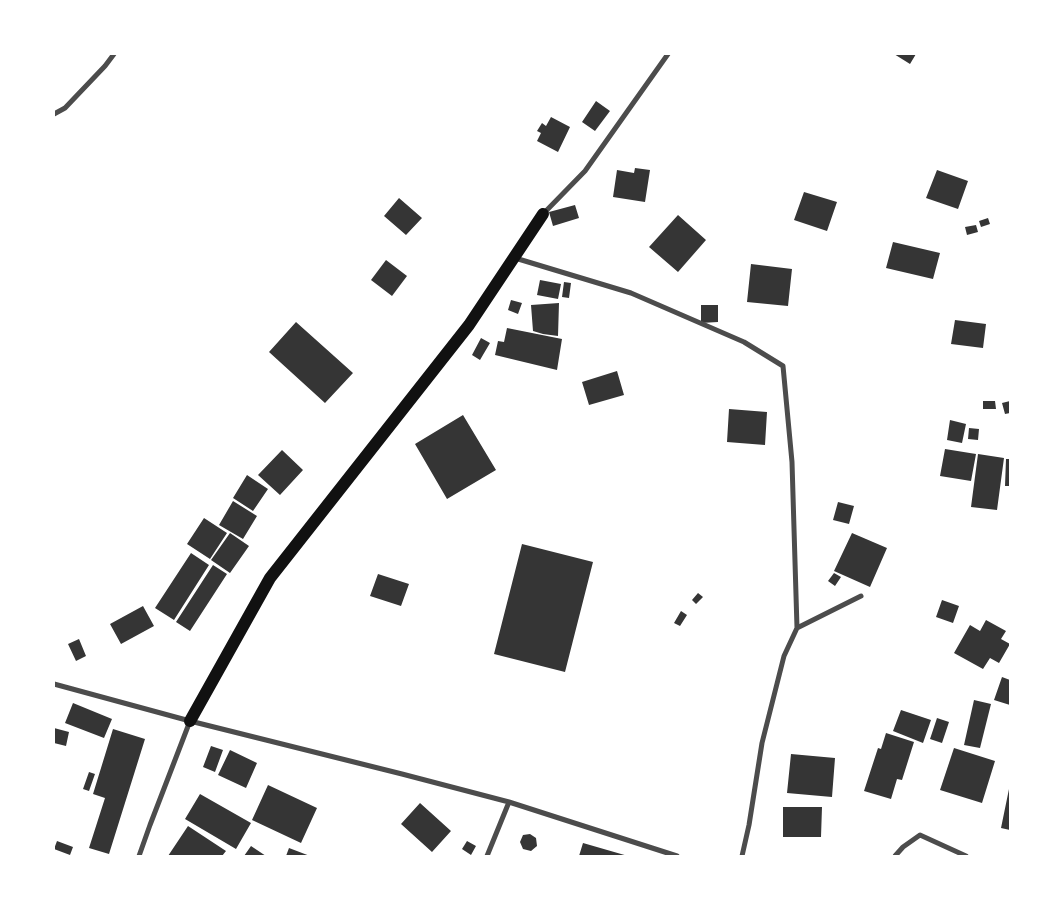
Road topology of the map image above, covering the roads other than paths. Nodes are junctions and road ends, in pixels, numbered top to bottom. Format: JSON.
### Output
{"nodes":[{"id":1,"x":114,"y":54,"type":"edge"},
{"id":2,"x":668,"y":54,"type":"edge"},
{"id":3,"x":54,"y":114,"type":"edge"},
{"id":4,"x":543,"y":214,"type":"joint"},
{"id":5,"x":515,"y":258,"type":"junction"},
{"id":6,"x":860,"y":596,"type":"dead end"},
{"id":7,"x":797,"y":628,"type":"junction"},
{"id":8,"x":54,"y":684,"type":"edge"},
{"id":9,"x":190,"y":721,"type":"junction"},
{"id":10,"x":509,"y":802,"type":"junction"},
{"id":11,"x":139,"y":856,"type":"edge"},
{"id":12,"x":487,"y":856,"type":"edge"},
{"id":13,"x":677,"y":856,"type":"edge"},
{"id":14,"x":742,"y":856,"type":"edge"},
{"id":15,"x":895,"y":856,"type":"edge"},
{"id":16,"x":966,"y":856,"type":"edge"}],
"edges":[{"from":1,"to":3,"type":"street"},
{"from":2,"to":4,"type":"street"},
{"from":4,"to":5,"type":"main road"},
{"from":5,"to":7,"type":"street"},
{"from":5,"to":9,"type":"main road"},
{"from":6,"to":7,"type":"street"},
{"from":7,"to":14,"type":"street"},
{"from":8,"to":9,"type":"street"},
{"from":9,"to":10,"type":"street"},
{"from":9,"to":11,"type":"street"},
{"from":10,"to":12,"type":"street"},
{"from":10,"to":13,"type":"street"},
{"from":15,"to":16,"type":"street"}]}
